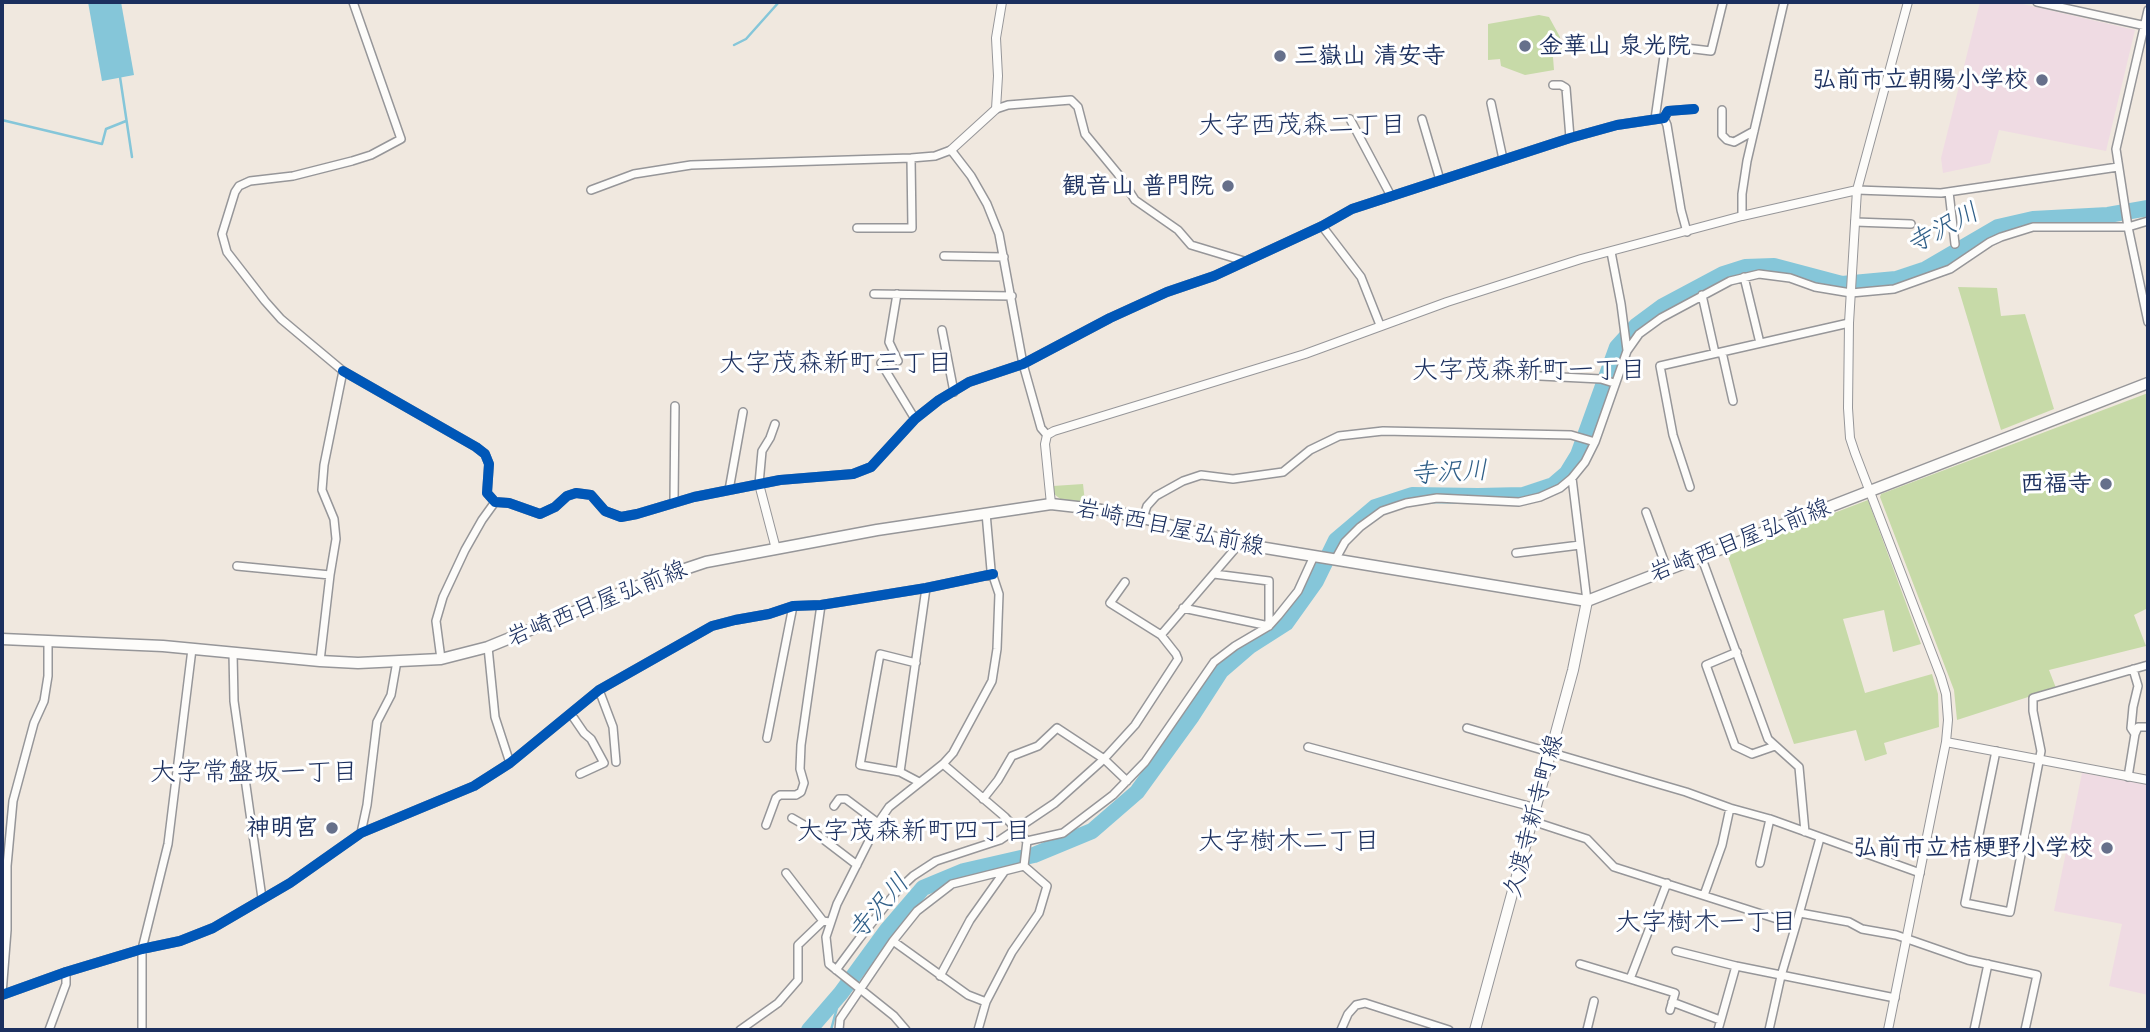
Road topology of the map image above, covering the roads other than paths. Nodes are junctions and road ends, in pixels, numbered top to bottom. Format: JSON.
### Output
{"nodes":[{"id":1,"x":353,"y":2,"type":"edge"},
{"id":2,"x":1002,"y":2,"type":"edge"},
{"id":3,"x":1723,"y":2,"type":"edge"},
{"id":4,"x":1784,"y":2,"type":"edge"},
{"id":5,"x":1908,"y":2,"type":"edge"},
{"id":6,"x":2037,"y":2,"type":"edge"},
{"id":7,"x":2148,"y":10,"type":"edge"},
{"id":8,"x":2146,"y":26,"type":"edge"},
{"id":9,"x":1553,"y":85,"type":"dead end"},
{"id":10,"x":1491,"y":103,"type":"dead end"},
{"id":11,"x":996,"y":109,"type":"junction"},
{"id":12,"x":1694,"y":110,"type":"dead end"},
{"id":13,"x":1722,"y":110,"type":"dead end"},
{"id":14,"x":1664,"y":118,"type":"junction"},
{"id":15,"x":1350,"y":119,"type":"dead end"},
{"id":16,"x":1422,"y":119,"type":"dead end"},
{"id":17,"x":1655,"y":119,"type":"junction"},
{"id":18,"x":1754,"y":130,"type":"junction"},
{"id":19,"x":1570,"y":138,"type":"junction"},
{"id":20,"x":951,"y":150,"type":"junction"},
{"id":21,"x":911,"y":158,"type":"junction"},
{"id":22,"x":1503,"y":159,"type":"junction"},
{"id":23,"x":2118,"y":167,"type":"junction"},
{"id":24,"x":1440,"y":180,"type":"junction"},
{"id":25,"x":591,"y":190,"type":"dead end"},
{"id":26,"x":1857,"y":190,"type":"junction"},
{"id":27,"x":1949,"y":192,"type":"junction"},
{"id":28,"x":1391,"y":196,"type":"junction"},
{"id":29,"x":1742,"y":216,"type":"junction"},
{"id":30,"x":2148,"y":221,"type":"edge"},
{"id":31,"x":1855,"y":222,"type":"junction"},
{"id":32,"x":1911,"y":224,"type":"dead end"},
{"id":33,"x":2128,"y":225,"type":"junction"},
{"id":34,"x":1322,"y":226,"type":"junction"},
{"id":35,"x":857,"y":228,"type":"dead end"},
{"id":36,"x":1687,"y":232,"type":"junction"},
{"id":37,"x":1955,"y":244,"type":"dead end"},
{"id":38,"x":1611,"y":252,"type":"junction"},
{"id":39,"x":944,"y":256,"type":"dead end"},
{"id":40,"x":1004,"y":257,"type":"junction"},
{"id":41,"x":1244,"y":261,"type":"junction"},
{"id":42,"x":1744,"y":277,"type":"junction"},
{"id":43,"x":1851,"y":291,"type":"junction"},
{"id":44,"x":874,"y":294,"type":"dead end"},
{"id":45,"x":897,"y":294,"type":"junction"},
{"id":46,"x":1702,"y":295,"type":"junction"},
{"id":47,"x":1012,"y":296,"type":"junction"},
{"id":48,"x":2148,"y":322,"type":"edge"},
{"id":49,"x":1849,"y":323,"type":"junction"},
{"id":50,"x":1380,"y":325,"type":"junction"},
{"id":51,"x":942,"y":330,"type":"dead end"},
{"id":52,"x":1760,"y":343,"type":"junction"},
{"id":53,"x":1627,"y":351,"type":"junction"},
{"id":54,"x":1719,"y":352,"type":"junction"},
{"id":55,"x":898,"y":361,"type":"dead end"},
{"id":56,"x":881,"y":363,"type":"dead end"},
{"id":57,"x":1023,"y":364,"type":"junction"},
{"id":58,"x":343,"y":371,"type":"junction"},
{"id":59,"x":1540,"y":376,"type":"dead end"},
{"id":60,"x":1614,"y":383,"type":"junction"},
{"id":61,"x":2148,"y":383,"type":"edge"},
{"id":62,"x":954,"y":391,"type":"junction"},
{"id":63,"x":1733,"y":401,"type":"dead end"},
{"id":64,"x":675,"y":406,"type":"dead end"},
{"id":65,"x":743,"y":412,"type":"dead end"},
{"id":66,"x":915,"y":419,"type":"junction"},
{"id":67,"x":775,"y":424,"type":"dead end"},
{"id":68,"x":1047,"y":435,"type":"junction"},
{"id":69,"x":1593,"y":441,"type":"junction"},
{"id":70,"x":1572,"y":478,"type":"junction"},
{"id":71,"x":760,"y":484,"type":"junction"},
{"id":72,"x":1690,"y":487,"type":"dead end"},
{"id":73,"x":729,"y":490,"type":"junction"},
{"id":74,"x":1870,"y":491,"type":"junction"},
{"id":75,"x":495,"y":502,"type":"junction"},
{"id":76,"x":674,"y":502,"type":"junction"},
{"id":77,"x":1051,"y":505,"type":"junction"},
{"id":78,"x":1646,"y":512,"type":"dead end"},
{"id":79,"x":986,"y":513,"type":"junction"},
{"id":80,"x":1143,"y":518,"type":"junction"},
{"id":81,"x":1235,"y":543,"type":"junction"},
{"id":82,"x":1580,"y":545,"type":"junction"},
{"id":83,"x":776,"y":549,"type":"junction"},
{"id":84,"x":1516,"y":553,"type":"dead end"},
{"id":85,"x":1701,"y":556,"type":"junction"},
{"id":86,"x":1315,"y":557,"type":"junction"},
{"id":87,"x":1333,"y":559,"type":"junction"},
{"id":88,"x":237,"y":566,"type":"dead end"},
{"id":89,"x":1667,"y":569,"type":"junction"},
{"id":90,"x":1214,"y":573,"type":"junction"},
{"id":91,"x":330,"y":575,"type":"junction"},
{"id":92,"x":993,"y":575,"type":"junction"},
{"id":93,"x":1125,"y":582,"type":"dead end"},
{"id":94,"x":926,"y":589,"type":"junction"},
{"id":95,"x":1587,"y":601,"type":"junction"},
{"id":96,"x":821,"y":605,"type":"junction"},
{"id":97,"x":793,"y":606,"type":"junction"},
{"id":98,"x":1184,"y":608,"type":"junction"},
{"id":99,"x":1269,"y":626,"type":"junction"},
{"id":100,"x":1161,"y":635,"type":"junction"},
{"id":101,"x":2,"y":639,"type":"edge"},
{"id":102,"x":48,"y":641,"type":"junction"},
{"id":103,"x":488,"y":647,"type":"junction"},
{"id":104,"x":192,"y":649,"type":"junction"},
{"id":105,"x":1737,"y":652,"type":"junction"},
{"id":106,"x":233,"y":653,"type":"junction"},
{"id":107,"x":441,"y":659,"type":"junction"},
{"id":108,"x":320,"y":661,"type":"junction"},
{"id":109,"x":397,"y":662,"type":"junction"},
{"id":110,"x":916,"y":663,"type":"junction"},
{"id":111,"x":2148,"y":664,"type":"edge"},
{"id":112,"x":2133,"y":669,"type":"junction"},
{"id":113,"x":599,"y":690,"type":"junction"},
{"id":114,"x":571,"y":714,"type":"junction"},
{"id":115,"x":2148,"y":727,"type":"edge"},
{"id":116,"x":1467,"y":728,"type":"dead end"},
{"id":117,"x":2135,"y":734,"type":"junction"},
{"id":118,"x":767,"y":738,"type":"dead end"},
{"id":119,"x":1946,"y":742,"type":"junction"},
{"id":120,"x":1775,"y":746,"type":"junction"},
{"id":121,"x":1308,"y":747,"type":"dead end"},
{"id":122,"x":1551,"y":751,"type":"junction"},
{"id":123,"x":1996,"y":751,"type":"junction"},
{"id":124,"x":2039,"y":759,"type":"junction"},
{"id":125,"x":1104,"y":760,"type":"junction"},
{"id":126,"x":616,"y":762,"type":"dead end"},
{"id":127,"x":510,"y":763,"type":"junction"},
{"id":128,"x":943,"y":764,"type":"junction"},
{"id":129,"x":900,"y":772,"type":"junction"},
{"id":130,"x":580,"y":774,"type":"dead end"},
{"id":131,"x":2128,"y":776,"type":"junction"},
{"id":132,"x":2148,"y":780,"type":"edge"},
{"id":133,"x":1126,"y":781,"type":"junction"},
{"id":134,"x":919,"y":782,"type":"junction"},
{"id":135,"x":983,"y":799,"type":"junction"},
{"id":136,"x":834,"y":806,"type":"dead end"},
{"id":137,"x":1536,"y":808,"type":"junction"},
{"id":138,"x":1730,"y":808,"type":"junction"},
{"id":139,"x":792,"y":818,"type":"dead end"},
{"id":140,"x":1770,"y":819,"type":"junction"},
{"id":141,"x":1532,"y":821,"type":"junction"},
{"id":142,"x":878,"y":823,"type":"junction"},
{"id":143,"x":766,"y":825,"type":"dead end"},
{"id":144,"x":1017,"y":828,"type":"junction"},
{"id":145,"x":1805,"y":832,"type":"junction"},
{"id":146,"x":361,"y":833,"type":"junction"},
{"id":147,"x":1820,"y":838,"type":"junction"},
{"id":148,"x":1027,"y":843,"type":"junction"},
{"id":149,"x":1760,"y":863,"type":"dead end"},
{"id":150,"x":1024,"y":864,"type":"junction"},
{"id":151,"x":857,"y":865,"type":"junction"},
{"id":152,"x":1004,"y":871,"type":"junction"},
{"id":153,"x":786,"y":873,"type":"dead end"},
{"id":154,"x":1920,"y":873,"type":"junction"},
{"id":155,"x":1667,"y":883,"type":"junction"},
{"id":156,"x":1704,"y":895,"type":"junction"},
{"id":157,"x":262,"y":898,"type":"junction"},
{"id":158,"x":1800,"y":913,"type":"junction"},
{"id":159,"x":826,"y":922,"type":"junction"},
{"id":160,"x":1796,"y":925,"type":"junction"},
{"id":161,"x":1907,"y":938,"type":"junction"},
{"id":162,"x":893,"y":941,"type":"junction"},
{"id":163,"x":142,"y":949,"type":"junction"},
{"id":164,"x":1676,"y":951,"type":"dead end"},
{"id":165,"x":1580,"y":964,"type":"dead end"},
{"id":166,"x":1987,"y":964,"type":"junction"},
{"id":167,"x":1736,"y":967,"type":"junction"},
{"id":168,"x":66,"y":972,"type":"junction"},
{"id":169,"x":838,"y":972,"type":"junction"},
{"id":170,"x":940,"y":976,"type":"junction"},
{"id":171,"x":1781,"y":976,"type":"junction"},
{"id":172,"x":1630,"y":979,"type":"junction"},
{"id":173,"x":858,"y":988,"type":"junction"},
{"id":174,"x":2,"y":994,"type":"edge"},
{"id":175,"x":1895,"y":999,"type":"junction"},
{"id":176,"x":1594,"y":1001,"type":"dead end"},
{"id":177,"x":986,"y":1002,"type":"junction"},
{"id":178,"x":1720,"y":1020,"type":"junction"},
{"id":179,"x":49,"y":1030,"type":"edge"},
{"id":180,"x":142,"y":1030,"type":"edge"},
{"id":181,"x":740,"y":1030,"type":"edge"},
{"id":182,"x":839,"y":1030,"type":"edge"},
{"id":183,"x":906,"y":1030,"type":"edge"},
{"id":184,"x":978,"y":1030,"type":"edge"},
{"id":185,"x":1341,"y":1030,"type":"edge"},
{"id":186,"x":1449,"y":1030,"type":"edge"},
{"id":187,"x":1475,"y":1030,"type":"edge"},
{"id":188,"x":1587,"y":1030,"type":"edge"},
{"id":189,"x":1718,"y":1030,"type":"edge"},
{"id":190,"x":1770,"y":1030,"type":"edge"},
{"id":191,"x":1888,"y":1030,"type":"edge"},
{"id":192,"x":1974,"y":1030,"type":"edge"},
{"id":193,"x":2025,"y":1030,"type":"edge"}],
"edges":[{"from":1,"to":58,"type":"street"},
{"from":2,"to":11,"type":"street"},
{"from":3,"to":17,"type":"street"},
{"from":4,"to":18,"type":"street"},
{"from":5,"to":26,"type":"street"},
{"from":6,"to":8,"type":"street"},
{"from":7,"to":8,"type":"street"},
{"from":8,"to":23,"type":"street"},
{"from":9,"to":19,"type":"street"},
{"from":10,"to":22,"type":"street"},
{"from":11,"to":20,"type":"street"},
{"from":11,"to":41,"type":"street"},
{"from":12,"to":14,"type":"street"},
{"from":13,"to":18,"type":"street"},
{"from":14,"to":17,"type":"street"},
{"from":14,"to":36,"type":"street"},
{"from":15,"to":28,"type":"street"},
{"from":16,"to":24,"type":"street"},
{"from":17,"to":19,"type":"street"},
{"from":18,"to":29,"type":"street"},
{"from":19,"to":22,"type":"street"},
{"from":20,"to":21,"type":"street"},
{"from":20,"to":40,"type":"street"},
{"from":21,"to":25,"type":"street"},
{"from":21,"to":35,"type":"street"},
{"from":22,"to":24,"type":"street"},
{"from":23,"to":27,"type":"street"},
{"from":23,"to":33,"type":"street"},
{"from":24,"to":28,"type":"street"},
{"from":26,"to":27,"type":"street"},
{"from":26,"to":29,"type":"street"},
{"from":26,"to":31,"type":"street"},
{"from":27,"to":37,"type":"street"},
{"from":28,"to":34,"type":"street"},
{"from":29,"to":36,"type":"street"},
{"from":30,"to":33,"type":"street"},
{"from":31,"to":32,"type":"street"},
{"from":31,"to":43,"type":"street"},
{"from":33,"to":43,"type":"street"},
{"from":33,"to":48,"type":"street"},
{"from":34,"to":41,"type":"street"},
{"from":34,"to":50,"type":"street"},
{"from":36,"to":38,"type":"street"},
{"from":38,"to":50,"type":"street"},
{"from":38,"to":53,"type":"street"},
{"from":39,"to":40,"type":"street"},
{"from":40,"to":47,"type":"street"},
{"from":41,"to":57,"type":"street"},
{"from":42,"to":43,"type":"street"},
{"from":42,"to":46,"type":"street"},
{"from":42,"to":52,"type":"street"},
{"from":43,"to":49,"type":"street"},
{"from":44,"to":45,"type":"street"},
{"from":45,"to":47,"type":"street"},
{"from":45,"to":55,"type":"street"},
{"from":46,"to":53,"type":"street"},
{"from":46,"to":54,"type":"street"},
{"from":47,"to":57,"type":"street"},
{"from":49,"to":52,"type":"street"},
{"from":49,"to":74,"type":"street"},
{"from":50,"to":68,"type":"street"},
{"from":51,"to":62,"type":"street"},
{"from":52,"to":54,"type":"street"},
{"from":53,"to":60,"type":"street"},
{"from":54,"to":63,"type":"street"},
{"from":54,"to":72,"type":"street"},
{"from":56,"to":66,"type":"street"},
{"from":57,"to":62,"type":"street"},
{"from":57,"to":68,"type":"street"},
{"from":58,"to":75,"type":"street"},
{"from":58,"to":91,"type":"street"},
{"from":59,"to":60,"type":"street"},
{"from":60,"to":69,"type":"street"},
{"from":61,"to":74,"type":"main road","name":"岩崎西目屋弘前線"},
{"from":62,"to":66,"type":"street"},
{"from":64,"to":76,"type":"street"},
{"from":65,"to":73,"type":"street"},
{"from":66,"to":71,"type":"street"},
{"from":67,"to":71,"type":"street"},
{"from":68,"to":77,"type":"street"},
{"from":69,"to":70,"type":"street"},
{"from":69,"to":80,"type":"street"},
{"from":70,"to":82,"type":"street"},
{"from":70,"to":87,"type":"street"},
{"from":71,"to":73,"type":"street"},
{"from":71,"to":83,"type":"street"},
{"from":73,"to":76,"type":"street"},
{"from":74,"to":85,"type":"main road","name":"岩崎西目屋弘前線"},
{"from":74,"to":119,"type":"street"},
{"from":75,"to":76,"type":"street"},
{"from":75,"to":107,"type":"street"},
{"from":77,"to":79,"type":"main road","name":"岩崎西目屋弘前線"},
{"from":77,"to":80,"type":"main road","name":"岩崎西目屋弘前線"},
{"from":78,"to":89,"type":"street"},
{"from":79,"to":83,"type":"main road","name":"岩崎西目屋弘前線"},
{"from":79,"to":92,"type":"street"},
{"from":80,"to":81,"type":"main road","name":"岩崎西目屋弘前線"},
{"from":81,"to":86,"type":"main road","name":"岩崎西目屋弘前線"},
{"from":81,"to":90,"type":"street"},
{"from":82,"to":84,"type":"street"},
{"from":82,"to":95,"type":"street"},
{"from":83,"to":103,"type":"main road","name":"岩崎西目屋弘前線"},
{"from":85,"to":89,"type":"main road","name":"岩崎西目屋弘前線"},
{"from":85,"to":105,"type":"street"},
{"from":86,"to":87,"type":"main road","name":"岩崎西目屋弘前線"},
{"from":86,"to":99,"type":"street"},
{"from":87,"to":95,"type":"main road","name":"岩崎西目屋弘前線"},
{"from":88,"to":91,"type":"street"},
{"from":89,"to":95,"type":"main road","name":"岩崎西目屋弘前線"},
{"from":90,"to":98,"type":"street"},
{"from":90,"to":99,"type":"street"},
{"from":91,"to":108,"type":"street"},
{"from":92,"to":94,"type":"street"},
{"from":92,"to":128,"type":"street"},
{"from":93,"to":100,"type":"street"},
{"from":94,"to":96,"type":"street"},
{"from":94,"to":110,"type":"street"},
{"from":95,"to":122,"type":"main road","name":"久渡寺新寺町線"},
{"from":96,"to":97,"type":"street"},
{"from":96,"to":143,"type":"street"},
{"from":97,"to":113,"type":"street"},
{"from":97,"to":118,"type":"street"},
{"from":98,"to":99,"type":"street"},
{"from":98,"to":100,"type":"street"},
{"from":99,"to":133,"type":"street"},
{"from":100,"to":125,"type":"street"},
{"from":101,"to":102,"type":"main road","name":"岩崎西目屋弘前線"},
{"from":102,"to":104,"type":"main road","name":"岩崎西目屋弘前線"},
{"from":102,"to":174,"type":"street"},
{"from":103,"to":107,"type":"main road","name":"岩崎西目屋弘前線"},
{"from":103,"to":127,"type":"street"},
{"from":104,"to":106,"type":"main road","name":"岩崎西目屋弘前線"},
{"from":104,"to":163,"type":"street"},
{"from":105,"to":120,"type":"street"},
{"from":105,"to":120,"type":"street"},
{"from":106,"to":108,"type":"main road","name":"岩崎西目屋弘前線"},
{"from":106,"to":157,"type":"street"},
{"from":107,"to":109,"type":"main road","name":"岩崎西目屋弘前線"},
{"from":108,"to":109,"type":"main road","name":"岩崎西目屋弘前線"},
{"from":109,"to":146,"type":"street"},
{"from":110,"to":129,"type":"street"},
{"from":110,"to":129,"type":"street"},
{"from":111,"to":112,"type":"street"},
{"from":112,"to":117,"type":"street"},
{"from":112,"to":124,"type":"street"},
{"from":113,"to":114,"type":"street"},
{"from":113,"to":126,"type":"street"},
{"from":114,"to":127,"type":"street"},
{"from":114,"to":130,"type":"street"},
{"from":115,"to":117,"type":"street"},
{"from":116,"to":122,"type":"street"},
{"from":117,"to":131,"type":"street"},
{"from":119,"to":123,"type":"street"},
{"from":119,"to":154,"type":"street"},
{"from":120,"to":145,"type":"street"},
{"from":121,"to":137,"type":"street"},
{"from":122,"to":137,"type":"main road","name":"久渡寺新寺町線"},
{"from":122,"to":138,"type":"street"},
{"from":123,"to":124,"type":"street"},
{"from":123,"to":124,"type":"street"},
{"from":124,"to":131,"type":"street"},
{"from":125,"to":133,"type":"street"},
{"from":125,"to":135,"type":"street"},
{"from":125,"to":144,"type":"street"},
{"from":127,"to":146,"type":"street"},
{"from":128,"to":134,"type":"street"},
{"from":128,"to":135,"type":"street"},
{"from":129,"to":134,"type":"street"},
{"from":131,"to":132,"type":"street"},
{"from":133,"to":148,"type":"street"},
{"from":134,"to":142,"type":"street"},
{"from":135,"to":144,"type":"street"},
{"from":136,"to":142,"type":"street"},
{"from":137,"to":141,"type":"main road","name":"久渡寺新寺町線"},
{"from":138,"to":140,"type":"street"},
{"from":138,"to":156,"type":"street"},
{"from":139,"to":151,"type":"street"},
{"from":140,"to":145,"type":"street"},
{"from":140,"to":149,"type":"street"},
{"from":141,"to":155,"type":"street"},
{"from":141,"to":187,"type":"main road","name":"久渡寺新寺町線"},
{"from":142,"to":151,"type":"street"},
{"from":144,"to":148,"type":"street"},
{"from":144,"to":169,"type":"street"},
{"from":145,"to":147,"type":"street"},
{"from":146,"to":157,"type":"street"},
{"from":147,"to":154,"type":"street"},
{"from":147,"to":158,"type":"street"},
{"from":148,"to":150,"type":"street"},
{"from":150,"to":152,"type":"street"},
{"from":150,"to":177,"type":"street"},
{"from":151,"to":159,"type":"street"},
{"from":152,"to":162,"type":"street"},
{"from":152,"to":170,"type":"street"},
{"from":153,"to":159,"type":"street"},
{"from":154,"to":161,"type":"street"},
{"from":155,"to":156,"type":"street"},
{"from":155,"to":172,"type":"street"},
{"from":156,"to":160,"type":"street"},
{"from":157,"to":163,"type":"street"},
{"from":158,"to":160,"type":"street"},
{"from":158,"to":161,"type":"street"},
{"from":159,"to":169,"type":"street"},
{"from":159,"to":181,"type":"street"},
{"from":160,"to":171,"type":"street"},
{"from":161,"to":166,"type":"street"},
{"from":161,"to":175,"type":"street"},
{"from":162,"to":170,"type":"street"},
{"from":162,"to":173,"type":"street"},
{"from":163,"to":168,"type":"street"},
{"from":163,"to":180,"type":"street"},
{"from":164,"to":167,"type":"street"},
{"from":165,"to":172,"type":"street"},
{"from":166,"to":192,"type":"street"},
{"from":166,"to":193,"type":"street"},
{"from":167,"to":171,"type":"street"},
{"from":167,"to":178,"type":"street"},
{"from":168,"to":174,"type":"street"},
{"from":168,"to":179,"type":"street"},
{"from":169,"to":173,"type":"street"},
{"from":170,"to":177,"type":"street"},
{"from":171,"to":175,"type":"street"},
{"from":171,"to":190,"type":"street"},
{"from":172,"to":178,"type":"street"},
{"from":173,"to":182,"type":"street"},
{"from":173,"to":183,"type":"street"},
{"from":175,"to":191,"type":"street"},
{"from":176,"to":188,"type":"street"},
{"from":177,"to":184,"type":"street"},
{"from":178,"to":189,"type":"street"},
{"from":185,"to":186,"type":"street"}]}
